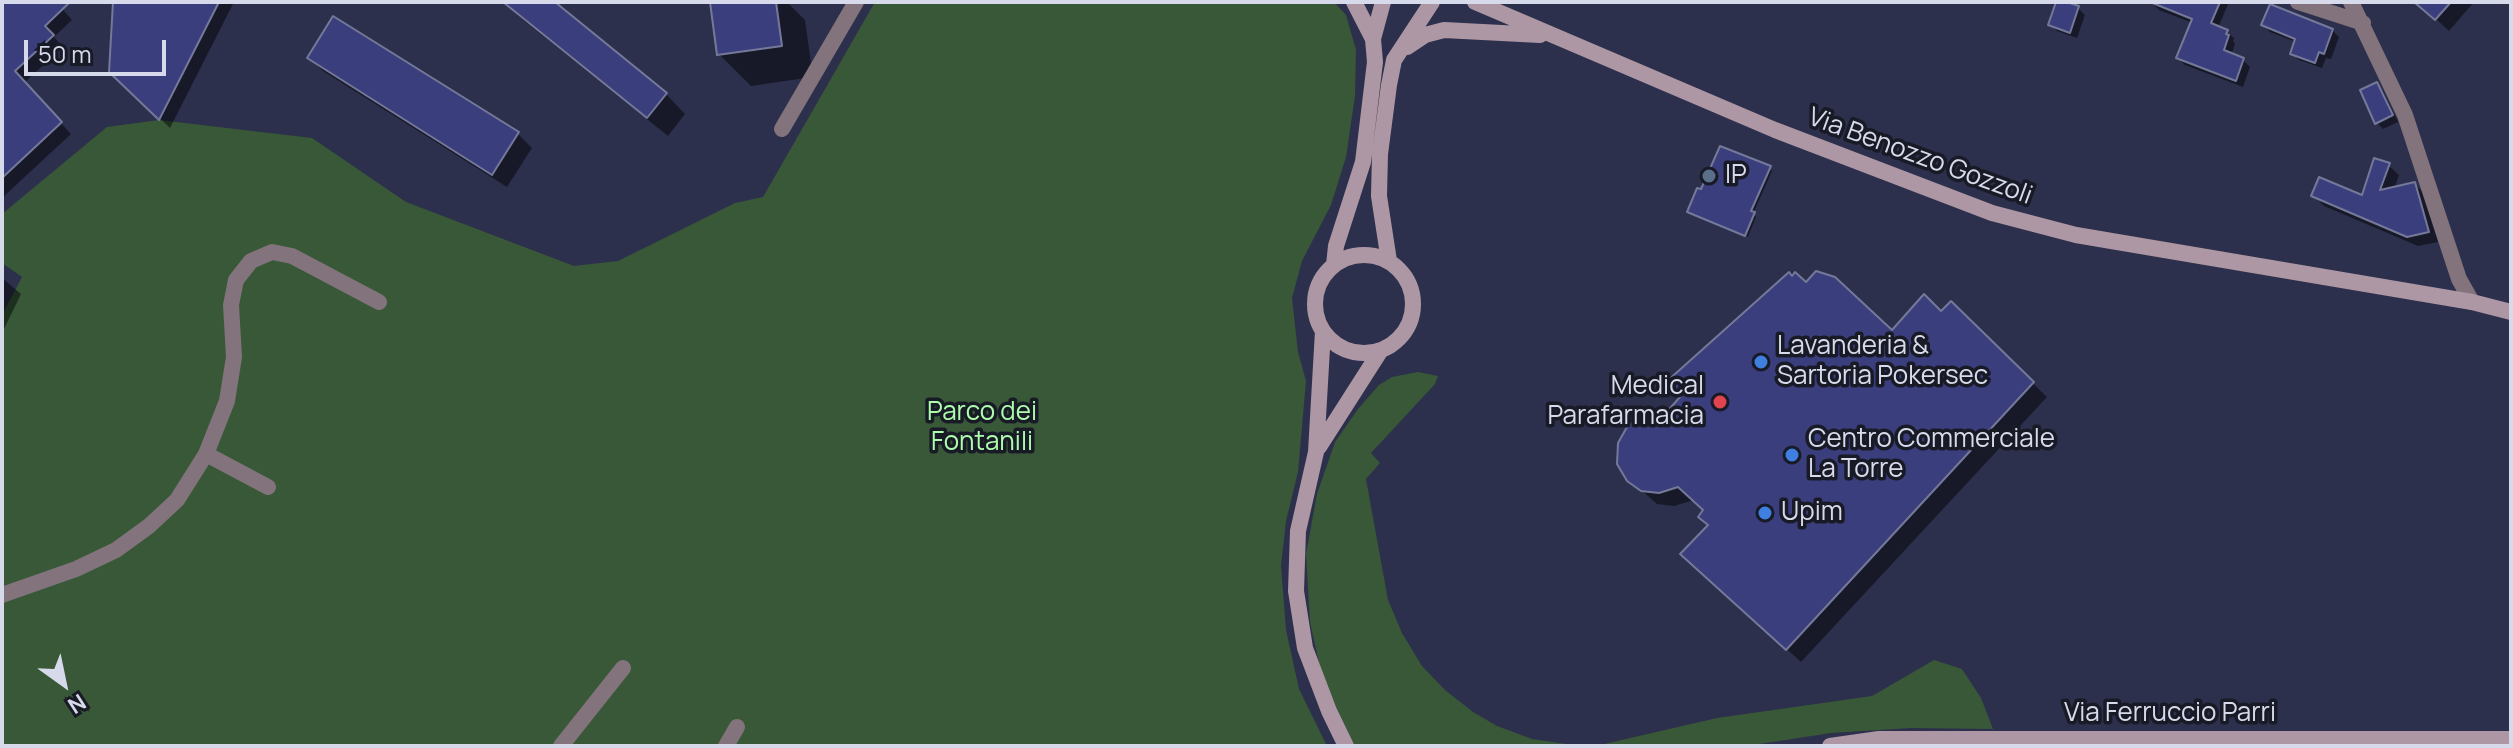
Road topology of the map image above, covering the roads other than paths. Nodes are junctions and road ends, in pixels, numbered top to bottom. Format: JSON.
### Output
{"nodes":[{"id":1,"x":856,"y":2,"type":"edge"},
{"id":2,"x":1354,"y":2,"type":"edge"},
{"id":3,"x":1383,"y":2,"type":"edge"},
{"id":4,"x":1432,"y":2,"type":"edge"},
{"id":5,"x":1475,"y":2,"type":"edge"},
{"id":6,"x":2298,"y":2,"type":"edge"},
{"id":7,"x":2351,"y":2,"type":"edge"},
{"id":8,"x":2363,"y":23,"type":"junction"},
{"id":9,"x":1554,"y":35,"type":"junction"},
{"id":10,"x":1373,"y":39,"type":"junction"},
{"id":11,"x":1399,"y":52,"type":"junction"},
{"id":12,"x":782,"y":129,"type":"dead end"},
{"id":13,"x":1389,"y":261,"type":"junction"},
{"id":14,"x":1334,"y":265,"type":"junction"},
{"id":15,"x":379,"y":302,"type":"dead end"},
{"id":16,"x":2472,"y":302,"type":"junction"},
{"id":17,"x":2511,"y":312,"type":"edge"},
{"id":18,"x":1323,"y":331,"type":"junction"},
{"id":19,"x":1381,"y":350,"type":"junction"},
{"id":20,"x":1316,"y":452,"type":"junction"},
{"id":21,"x":206,"y":454,"type":"junction"},
{"id":22,"x":268,"y":487,"type":"dead end"},
{"id":23,"x":2,"y":595,"type":"edge"},
{"id":24,"x":623,"y":668,"type":"dead end"},
{"id":25,"x":737,"y":727,"type":"dead end"},
{"id":26,"x":2511,"y":732,"type":"edge"},
{"id":27,"x":2435,"y":737,"type":"junction"},
{"id":28,"x":2511,"y":739,"type":"edge"},
{"id":29,"x":561,"y":746,"type":"edge"},
{"id":30,"x":726,"y":746,"type":"edge"},
{"id":31,"x":1346,"y":746,"type":"edge"},
{"id":32,"x":1830,"y":746,"type":"edge"}],
"edges":[{"from":1,"to":12,"type":"street"},
{"from":2,"to":10,"type":"street"},
{"from":3,"to":10,"type":"street"},
{"from":4,"to":11,"type":"street"},
{"from":5,"to":9,"type":"street","name":"Via Benozzo Gozzoli"},
{"from":6,"to":8,"type":"street"},
{"from":7,"to":8,"type":"street"},
{"from":8,"to":16,"type":"street"},
{"from":9,"to":11,"type":"street"},
{"from":9,"to":16,"type":"street","name":"Via Benozzo Gozzoli"},
{"from":10,"to":14,"type":"street"},
{"from":11,"to":13,"type":"street"},
{"from":13,"to":14,"type":"street"},
{"from":13,"to":19,"type":"street"},
{"from":14,"to":18,"type":"street"},
{"from":15,"to":21,"type":"street"},
{"from":16,"to":17,"type":"street","name":"Via Benozzo Gozzoli"},
{"from":18,"to":19,"type":"street"},
{"from":18,"to":20,"type":"street"},
{"from":19,"to":20,"type":"street"},
{"from":20,"to":31,"type":"street"},
{"from":21,"to":22,"type":"street"},
{"from":21,"to":23,"type":"street"},
{"from":24,"to":29,"type":"street"},
{"from":25,"to":30,"type":"street"},
{"from":26,"to":27,"type":"street"},
{"from":27,"to":28,"type":"street","name":"Via Ferruccio Parri"},
{"from":27,"to":32,"type":"street","name":"Via Ferruccio Parri"}]}
